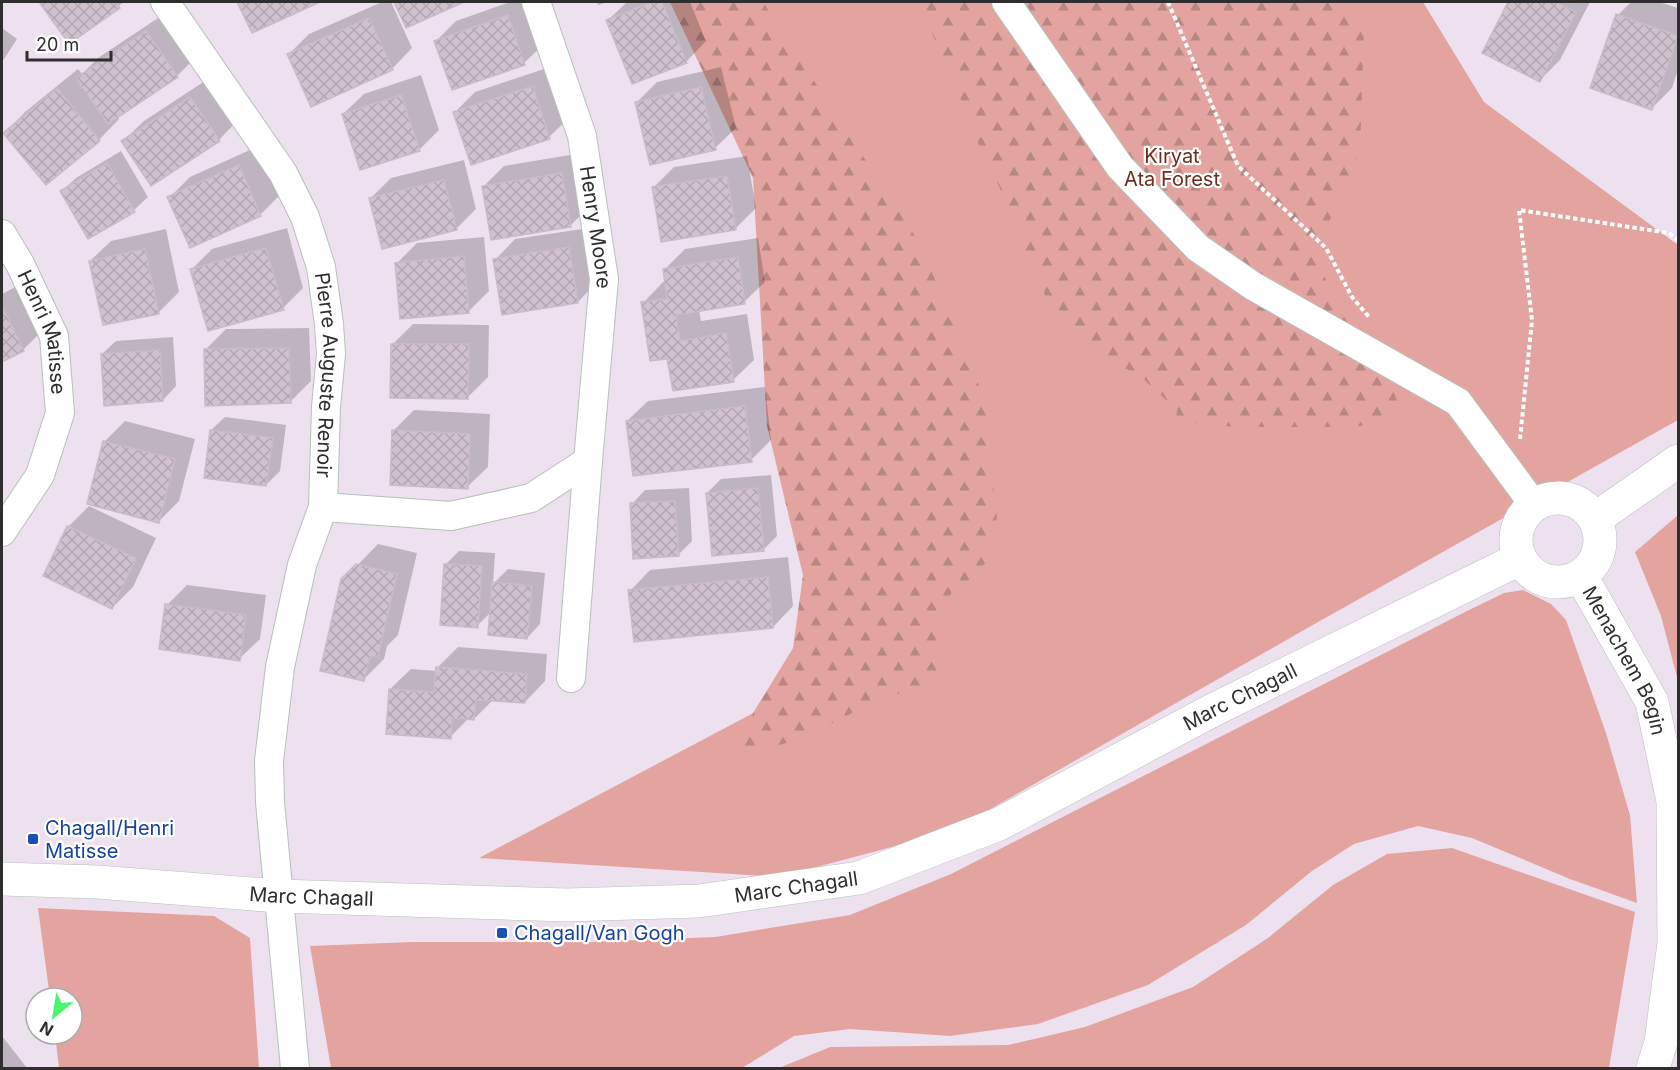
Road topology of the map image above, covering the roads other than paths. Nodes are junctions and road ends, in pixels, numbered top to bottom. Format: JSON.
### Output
{"nodes":[{"id":1,"x":165,"y":2,"type":"edge"},
{"id":2,"x":536,"y":2,"type":"edge"},
{"id":3,"x":1006,"y":2,"type":"edge"},
{"id":4,"x":2,"y":234,"type":"edge"},
{"id":5,"x":588,"y":461,"type":"junction"},
{"id":6,"x":1678,"y":461,"type":"edge"},
{"id":7,"x":1525,"y":493,"type":"junction"},
{"id":8,"x":323,"y":507,"type":"junction"},
{"id":9,"x":1595,"y":519,"type":"junction"},
{"id":10,"x":2,"y":532,"type":"edge"},
{"id":11,"x":1519,"y":559,"type":"junction"},
{"id":12,"x":1581,"y":576,"type":"junction"},
{"id":13,"x":571,"y":678,"type":"dead end"},
{"id":14,"x":2,"y":879,"type":"edge"},
{"id":15,"x":279,"y":896,"type":"junction"},
{"id":16,"x":295,"y":1068,"type":"edge"},
{"id":17,"x":1653,"y":1068,"type":"edge"}],
"edges":[{"from":1,"to":8,"type":"street","name":"Pierre Auguste Renoir"},
{"from":2,"to":5,"type":"street","name":"Henry Moore"},
{"from":3,"to":7,"type":"street"},
{"from":4,"to":10,"type":"street","name":"Henri Matisse"},
{"from":5,"to":8,"type":"street"},
{"from":5,"to":13,"type":"street","name":"Henry Moore"},
{"from":6,"to":9,"type":"street"},
{"from":7,"to":9,"type":"street"},
{"from":7,"to":11,"type":"street"},
{"from":8,"to":15,"type":"street","name":"Pierre Auguste Renoir"},
{"from":9,"to":12,"type":"street"},
{"from":11,"to":12,"type":"street"},
{"from":11,"to":15,"type":"street","name":"Marc Chagall"},
{"from":12,"to":17,"type":"street","name":"Menachem Begin"},
{"from":14,"to":15,"type":"street","name":"Marc Chagall"},
{"from":15,"to":16,"type":"street","name":"Pierre Auguste Renoir"}]}
